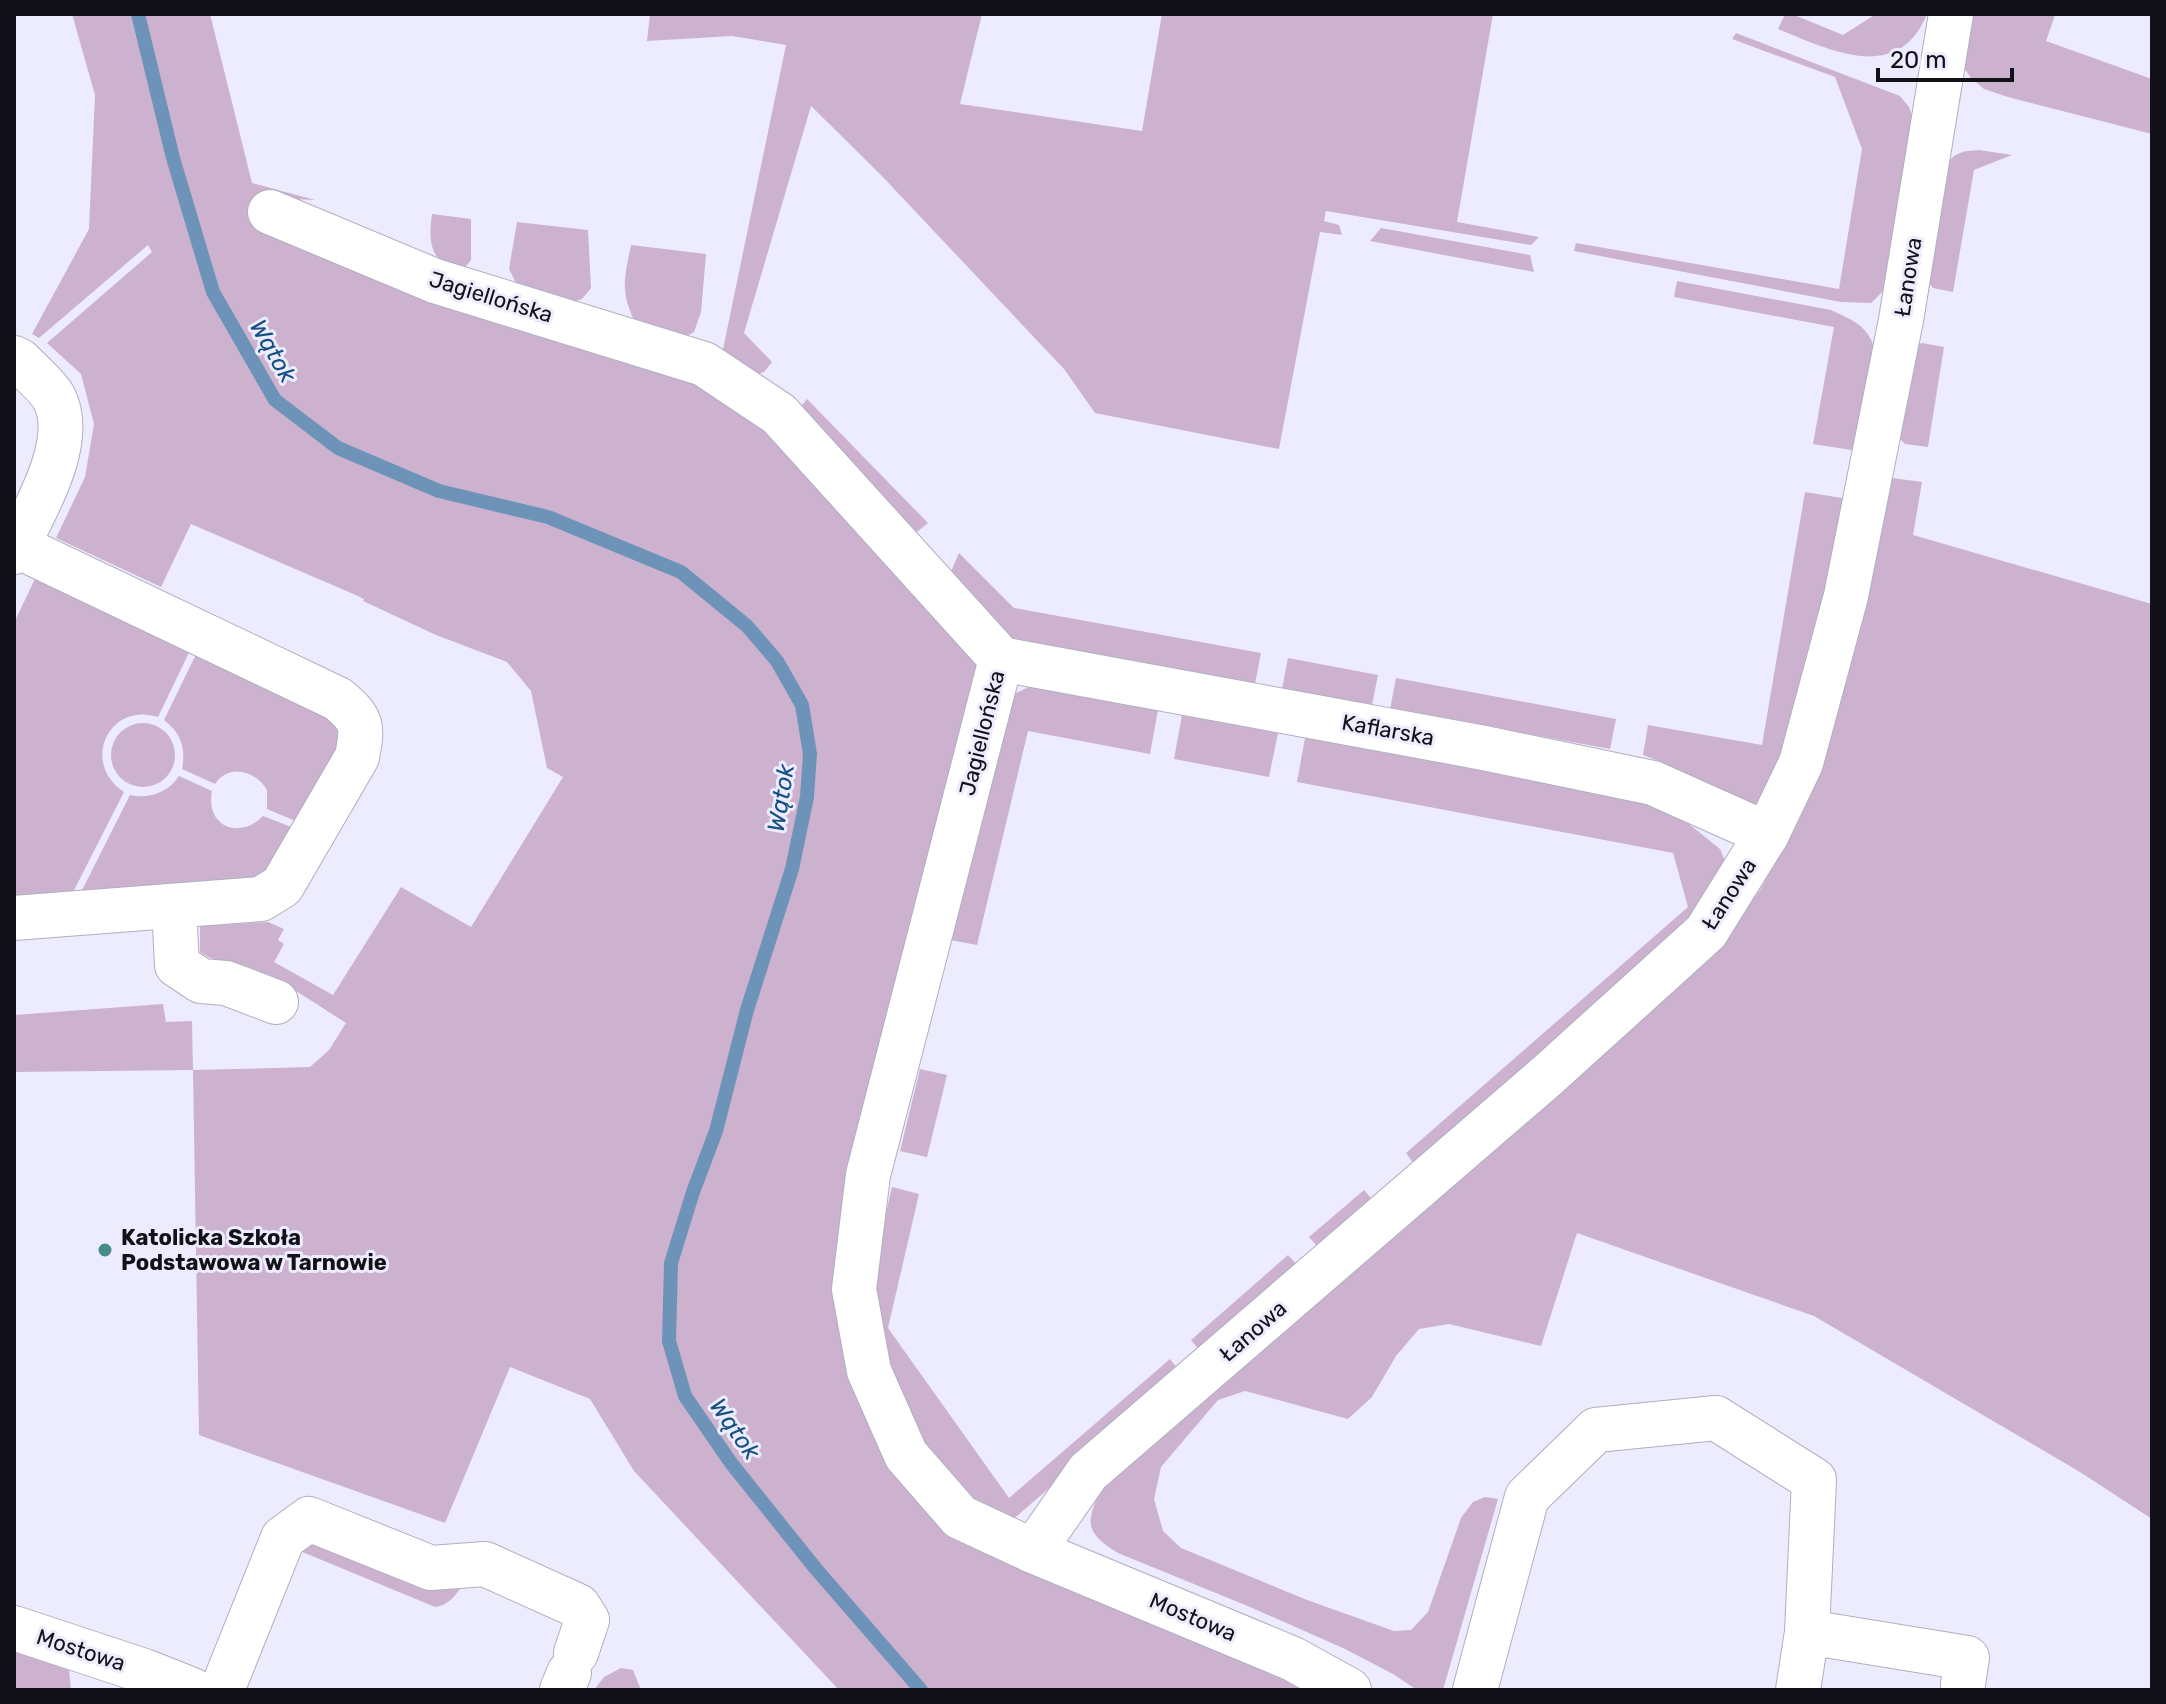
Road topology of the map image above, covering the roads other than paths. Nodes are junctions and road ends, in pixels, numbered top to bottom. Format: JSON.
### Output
{"nodes":[{"id":1,"x":1951,"y":14,"type":"edge"},
{"id":2,"x":270,"y":212,"type":"dead end"},
{"id":3,"x":14,"y":358,"type":"edge"},
{"id":4,"x":15,"y":549,"type":"edge"},
{"id":5,"x":1001,"y":659,"type":"junction"},
{"id":6,"x":1767,"y":834,"type":"junction"},
{"id":7,"x":174,"y":907,"type":"junction"},
{"id":8,"x":14,"y":918,"type":"edge"},
{"id":9,"x":276,"y":1002,"type":"dead end"},
{"id":10,"x":1033,"y":1551,"type":"junction"},
{"id":11,"x":14,"y":1628,"type":"edge"},
{"id":12,"x":1807,"y":1632,"type":"junction"},
{"id":13,"x":569,"y":1672,"type":"edge"},
{"id":14,"x":1963,"y":1684,"type":"dead end"},
{"id":15,"x":192,"y":1690,"type":"edge"},
{"id":16,"x":222,"y":1690,"type":"edge"},
{"id":17,"x":1349,"y":1690,"type":"edge"},
{"id":18,"x":1475,"y":1690,"type":"edge"},
{"id":19,"x":1798,"y":1690,"type":"edge"}],
"edges":[{"from":1,"to":6,"type":"street","name":"Łanowa"},
{"from":2,"to":5,"type":"street","name":"Jagiellońska"},
{"from":3,"to":4,"type":"street"},
{"from":4,"to":7,"type":"street"},
{"from":5,"to":6,"type":"street","name":"Kaflarska"},
{"from":5,"to":10,"type":"street","name":"Jagiellońska"},
{"from":6,"to":10,"type":"street","name":"Łanowa"},
{"from":7,"to":8,"type":"street"},
{"from":7,"to":9,"type":"street"},
{"from":10,"to":17,"type":"street","name":"Mostowa"},
{"from":11,"to":15,"type":"street","name":"Mostowa"},
{"from":12,"to":14,"type":"street"},
{"from":12,"to":18,"type":"street"},
{"from":12,"to":19,"type":"street"},
{"from":13,"to":16,"type":"street"}]}
